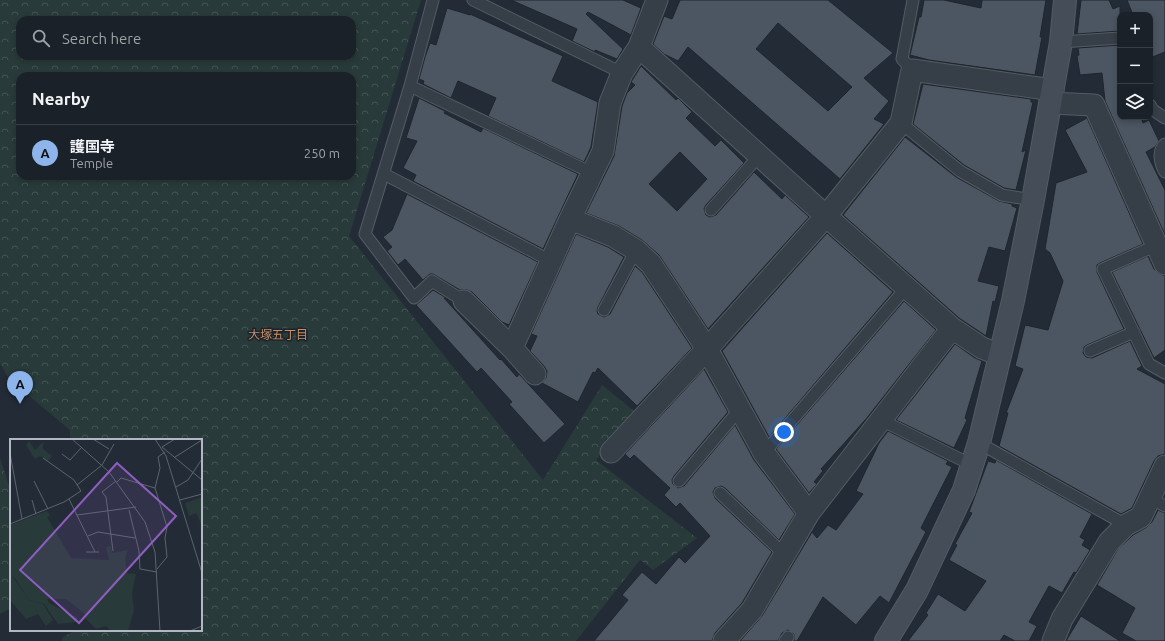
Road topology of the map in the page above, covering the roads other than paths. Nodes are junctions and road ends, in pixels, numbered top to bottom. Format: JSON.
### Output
{"nodes":[{"id":1,"x":433,"y":0,"type":"edge"},
{"id":2,"x":473,"y":0,"type":"edge"},
{"id":3,"x":657,"y":0,"type":"edge"},
{"id":4,"x":913,"y":0,"type":"edge"},
{"id":5,"x":1065,"y":0,"type":"edge"},
{"id":6,"x":1117,"y":38,"type":"edge"},
{"id":7,"x":1061,"y":42,"type":"junction"},
{"id":8,"x":639,"y":47,"type":"junction"},
{"id":9,"x":912,"y":70,"type":"junction"},
{"id":10,"x":622,"y":73,"type":"junction"},
{"id":11,"x":410,"y":86,"type":"junction"},
{"id":12,"x":1051,"y":97,"type":"junction"},
{"id":13,"x":1153,"y":110,"type":"edge"},
{"id":14,"x":1165,"y":118,"type":"edge"},
{"id":15,"x":901,"y":123,"type":"junction"},
{"id":16,"x":1165,"y":144,"type":"edge"},
{"id":17,"x":759,"y":156,"type":"junction"},
{"id":18,"x":1165,"y":172,"type":"edge"},
{"id":19,"x":592,"y":173,"type":"junction"},
{"id":20,"x":384,"y":174,"type":"junction"},
{"id":21,"x":1033,"y":200,"type":"junction"},
{"id":22,"x":711,"y":210,"type":"dead end"},
{"id":23,"x":826,"y":216,"type":"junction"},
{"id":24,"x":570,"y":219,"type":"junction"},
{"id":25,"x":1156,"y":245,"type":"junction"},
{"id":26,"x":636,"y":250,"type":"junction"},
{"id":27,"x":551,"y":261,"type":"junction"},
{"id":28,"x":1165,"y":264,"type":"edge"},
{"id":29,"x":906,"y":288,"type":"junction"},
{"id":30,"x":464,"y":301,"type":"joint"},
{"id":31,"x":604,"y":310,"type":"dead end"},
{"id":32,"x":952,"y":328,"type":"junction"},
{"id":33,"x":1134,"y":332,"type":"junction"},
{"id":34,"x":512,"y":348,"type":"junction"},
{"id":35,"x":707,"y":349,"type":"junction"},
{"id":36,"x":1090,"y":351,"type":"dead end"},
{"id":37,"x":1000,"y":355,"type":"junction"},
{"id":38,"x":1165,"y":373,"type":"edge"},
{"id":39,"x":535,"y":374,"type":"dead end"},
{"id":40,"x":740,"y":409,"type":"junction"},
{"id":41,"x":881,"y":420,"type":"junction"},
{"id":42,"x":979,"y":443,"type":"junction"},
{"id":43,"x":612,"y":452,"type":"dead end"},
{"id":44,"x":764,"y":453,"type":"junction"},
{"id":45,"x":972,"y":465,"type":"junction"},
{"id":46,"x":1165,"y":466,"type":"edge"},
{"id":47,"x":679,"y":481,"type":"dead end"},
{"id":48,"x":720,"y":493,"type":"dead end"},
{"id":49,"x":1158,"y":502,"type":"edge"},
{"id":50,"x":809,"y":513,"type":"junction"},
{"id":51,"x":1126,"y":525,"type":"junction"},
{"id":52,"x":785,"y":555,"type":"junction"},
{"id":53,"x":724,"y":641,"type":"edge"},
{"id":54,"x":886,"y":641,"type":"edge"},
{"id":55,"x":1053,"y":641,"type":"edge"}],
"edges":[{"from":1,"to":11,"type":"lane"},
{"from":2,"to":10,"type":"lane"},
{"from":3,"to":8,"type":"street"},
{"from":4,"to":9,"type":"lane"},
{"from":5,"to":7,"type":"street"},
{"from":6,"to":7,"type":"lane"},
{"from":7,"to":12,"type":"street"},
{"from":8,"to":10,"type":"street"},
{"from":8,"to":17,"type":"street"},
{"from":9,"to":12,"type":"street"},
{"from":9,"to":15,"type":"street"},
{"from":10,"to":19,"type":"street"},
{"from":11,"to":19,"type":"lane"},
{"from":11,"to":20,"type":"lane"},
{"from":12,"to":21,"type":"street"},
{"from":12,"to":25,"type":"street"},
{"from":13,"to":14,"type":"lane"},
{"from":15,"to":21,"type":"lane"},
{"from":15,"to":23,"type":"street"},
{"from":16,"to":18,"type":"lane"},
{"from":17,"to":22,"type":"lane"},
{"from":17,"to":23,"type":"street"},
{"from":19,"to":24,"type":"street"},
{"from":20,"to":27,"type":"lane"},
{"from":20,"to":30,"type":"lane"},
{"from":21,"to":37,"type":"street"},
{"from":23,"to":29,"type":"street"},
{"from":23,"to":35,"type":"street"},
{"from":24,"to":26,"type":"street"},
{"from":24,"to":27,"type":"street"},
{"from":25,"to":28,"type":"street"},
{"from":25,"to":33,"type":"lane"},
{"from":26,"to":31,"type":"lane"},
{"from":26,"to":35,"type":"street"},
{"from":27,"to":34,"type":"street"},
{"from":29,"to":32,"type":"street"},
{"from":29,"to":44,"type":"lane"},
{"from":30,"to":34,"type":"street"},
{"from":32,"to":37,"type":"street"},
{"from":32,"to":41,"type":"street"},
{"from":33,"to":36,"type":"lane"},
{"from":33,"to":38,"type":"lane"},
{"from":34,"to":39,"type":"street"},
{"from":35,"to":40,"type":"street"},
{"from":35,"to":43,"type":"street"},
{"from":37,"to":42,"type":"street"},
{"from":40,"to":44,"type":"street"},
{"from":40,"to":47,"type":"lane"},
{"from":41,"to":45,"type":"lane"},
{"from":41,"to":50,"type":"street"},
{"from":42,"to":45,"type":"street"},
{"from":42,"to":51,"type":"lane"},
{"from":44,"to":50,"type":"street"},
{"from":45,"to":54,"type":"street"},
{"from":46,"to":49,"type":"street"},
{"from":48,"to":52,"type":"lane"},
{"from":49,"to":51,"type":"street"},
{"from":50,"to":52,"type":"street"},
{"from":51,"to":55,"type":"street"},
{"from":52,"to":53,"type":"street"}]}
